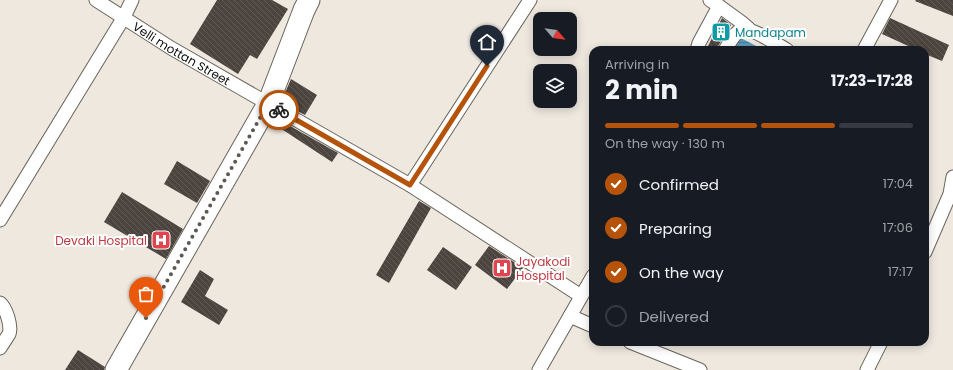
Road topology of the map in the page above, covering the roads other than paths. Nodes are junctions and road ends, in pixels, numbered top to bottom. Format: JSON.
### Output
{"nodes":[{"id":1,"x":96,"y":0,"type":"edge"},
{"id":2,"x":132,"y":0,"type":"edge"},
{"id":3,"x":309,"y":0,"type":"edge"},
{"id":4,"x":530,"y":0,"type":"edge"},
{"id":5,"x":891,"y":0,"type":"edge"},
{"id":6,"x":715,"y":3,"type":"edge"},
{"id":7,"x":124,"y":17,"type":"junction"},
{"id":8,"x":749,"y":29,"type":"junction"},
{"id":9,"x":698,"y":46,"type":"edge"},
{"id":10,"x":728,"y":46,"type":"edge"},
{"id":11,"x":780,"y":46,"type":"edge"},
{"id":12,"x":866,"y":46,"type":"edge"},
{"id":13,"x":268,"y":104,"type":"junction"},
{"id":14,"x":953,"y":177,"type":"edge"},
{"id":15,"x":410,"y":185,"type":"junction"},
{"id":16,"x":0,"y":220,"type":"edge"},
{"id":17,"x":929,"y":243,"type":"edge"},
{"id":18,"x":589,"y":283,"type":"edge"},
{"id":19,"x":581,"y":296,"type":"junction"},
{"id":20,"x":0,"y":303,"type":"edge"},
{"id":21,"x":570,"y":316,"type":"junction"},
{"id":22,"x":589,"y":324,"type":"edge"},
{"id":23,"x":640,"y":346,"type":"edge"},
{"id":24,"x":879,"y":346,"type":"edge"},
{"id":25,"x":0,"y":348,"type":"edge"},
{"id":26,"x":116,"y":370,"type":"edge"},
{"id":27,"x":539,"y":370,"type":"edge"},
{"id":28,"x":700,"y":370,"type":"edge"},
{"id":29,"x":867,"y":370,"type":"edge"}],
"edges":[{"from":1,"to":7,"type":"street","name":"Velli mottan Street"},
{"from":2,"to":7,"type":"street"},
{"from":3,"to":13,"type":"main road"},
{"from":4,"to":15,"type":"street"},
{"from":5,"to":12,"type":"street"},
{"from":6,"to":8,"type":"street"},
{"from":6,"to":9,"type":"street"},
{"from":7,"to":13,"type":"street","name":"Velli mottan Street"},
{"from":7,"to":16,"type":"street"},
{"from":8,"to":10,"type":"street"},
{"from":8,"to":11,"type":"street"},
{"from":13,"to":15,"type":"street","name":"Velli mottan Street"},
{"from":13,"to":26,"type":"main road"},
{"from":14,"to":17,"type":"street"},
{"from":15,"to":19,"type":"street","name":"Velli mottan Street"},
{"from":18,"to":19,"type":"street"},
{"from":19,"to":21,"type":"street"},
{"from":20,"to":25,"type":"street"},
{"from":21,"to":22,"type":"street"},
{"from":21,"to":27,"type":"street"},
{"from":23,"to":28,"type":"street"},
{"from":24,"to":29,"type":"street"}]}
